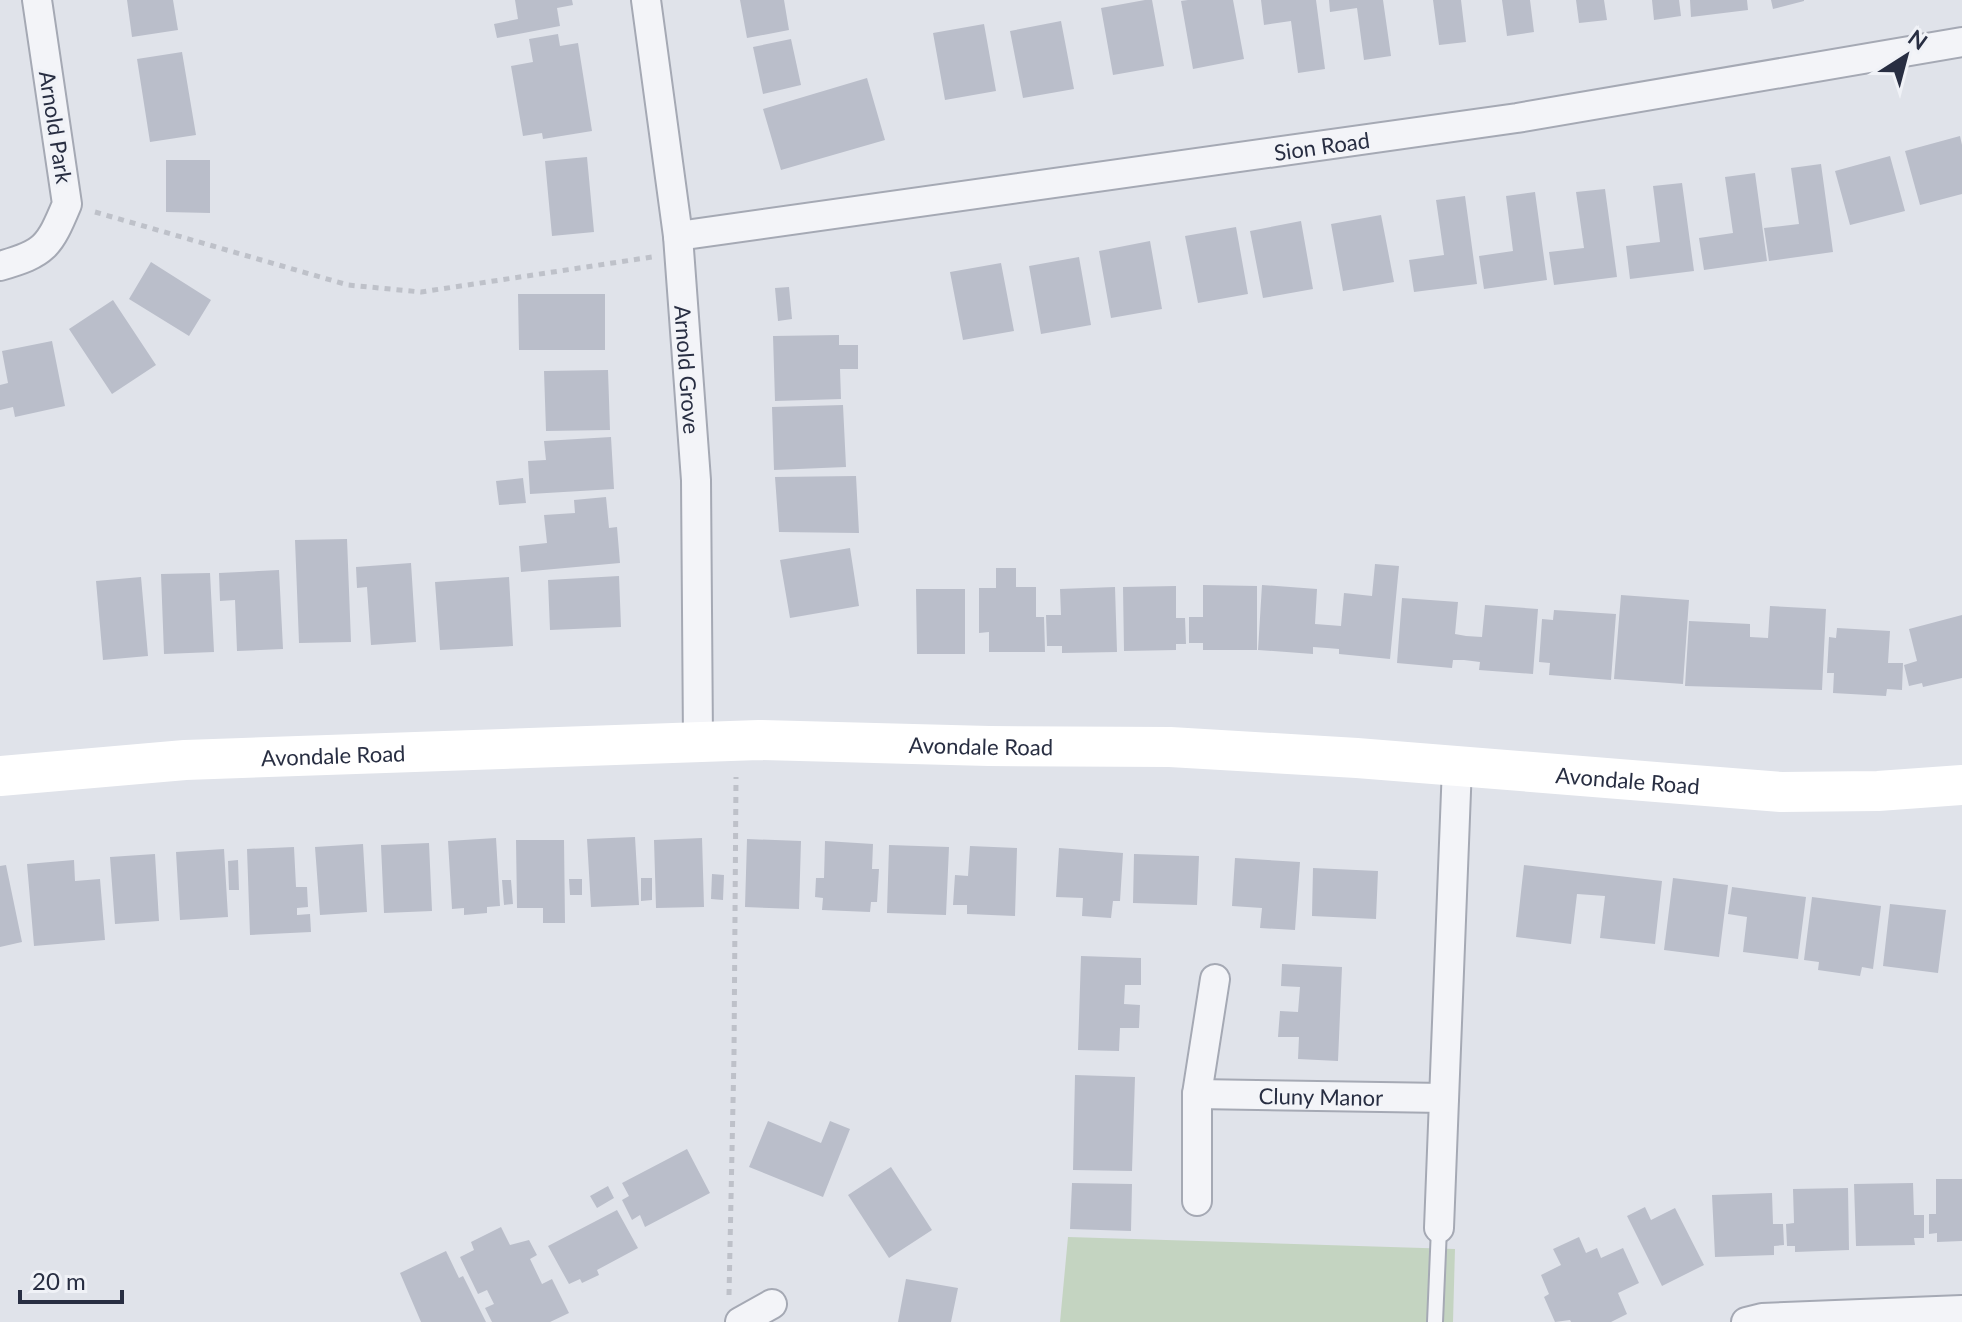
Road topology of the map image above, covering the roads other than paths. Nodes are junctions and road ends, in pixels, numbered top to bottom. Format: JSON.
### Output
{"nodes":[{"id":1,"x":37,"y":0,"type":"edge"},
{"id":2,"x":646,"y":0,"type":"edge"},
{"id":3,"x":1962,"y":42,"type":"edge"},
{"id":4,"x":678,"y":236,"type":"junction"},
{"id":5,"x":0,"y":266,"type":"edge"},
{"id":6,"x":718,"y":741,"type":"junction"},
{"id":7,"x":1457,"y":766,"type":"junction"},
{"id":8,"x":0,"y":776,"type":"edge"},
{"id":9,"x":1962,"y":785,"type":"edge"},
{"id":10,"x":1215,"y":979,"type":"dead end"},
{"id":11,"x":1197,"y":1094,"type":"junction"},
{"id":12,"x":1444,"y":1098,"type":"junction"},
{"id":13,"x":1197,"y":1201,"type":"dead end"},
{"id":14,"x":1439,"y":1228,"type":"joint"},
{"id":15,"x":772,"y":1304,"type":"dead end"},
{"id":16,"x":1962,"y":1310,"type":"edge"},
{"id":17,"x":734,"y":1314,"type":"edge"},
{"id":18,"x":1435,"y":1322,"type":"edge"},
{"id":19,"x":1746,"y":1322,"type":"edge"}],
"edges":[{"from":1,"to":5,"type":"street","name":"Arnold Park"},
{"from":2,"to":4,"type":"street","name":"Arnold Grove"},
{"from":3,"to":4,"type":"street","name":"Sion Road"},
{"from":4,"to":6,"type":"street","name":"Arnold Grove"},
{"from":6,"to":7,"type":"street","name":"Avondale Road"},
{"from":6,"to":8,"type":"street","name":"Avondale Road"},
{"from":7,"to":9,"type":"street","name":"Avondale Road"},
{"from":7,"to":12,"type":"street"},
{"from":10,"to":11,"type":"street"},
{"from":11,"to":12,"type":"street","name":"Cluny Manor"},
{"from":11,"to":13,"type":"street"},
{"from":12,"to":14,"type":"street"},
{"from":14,"to":18,"type":"lane"},
{"from":15,"to":17,"type":"street"},
{"from":16,"to":19,"type":"street"}]}
